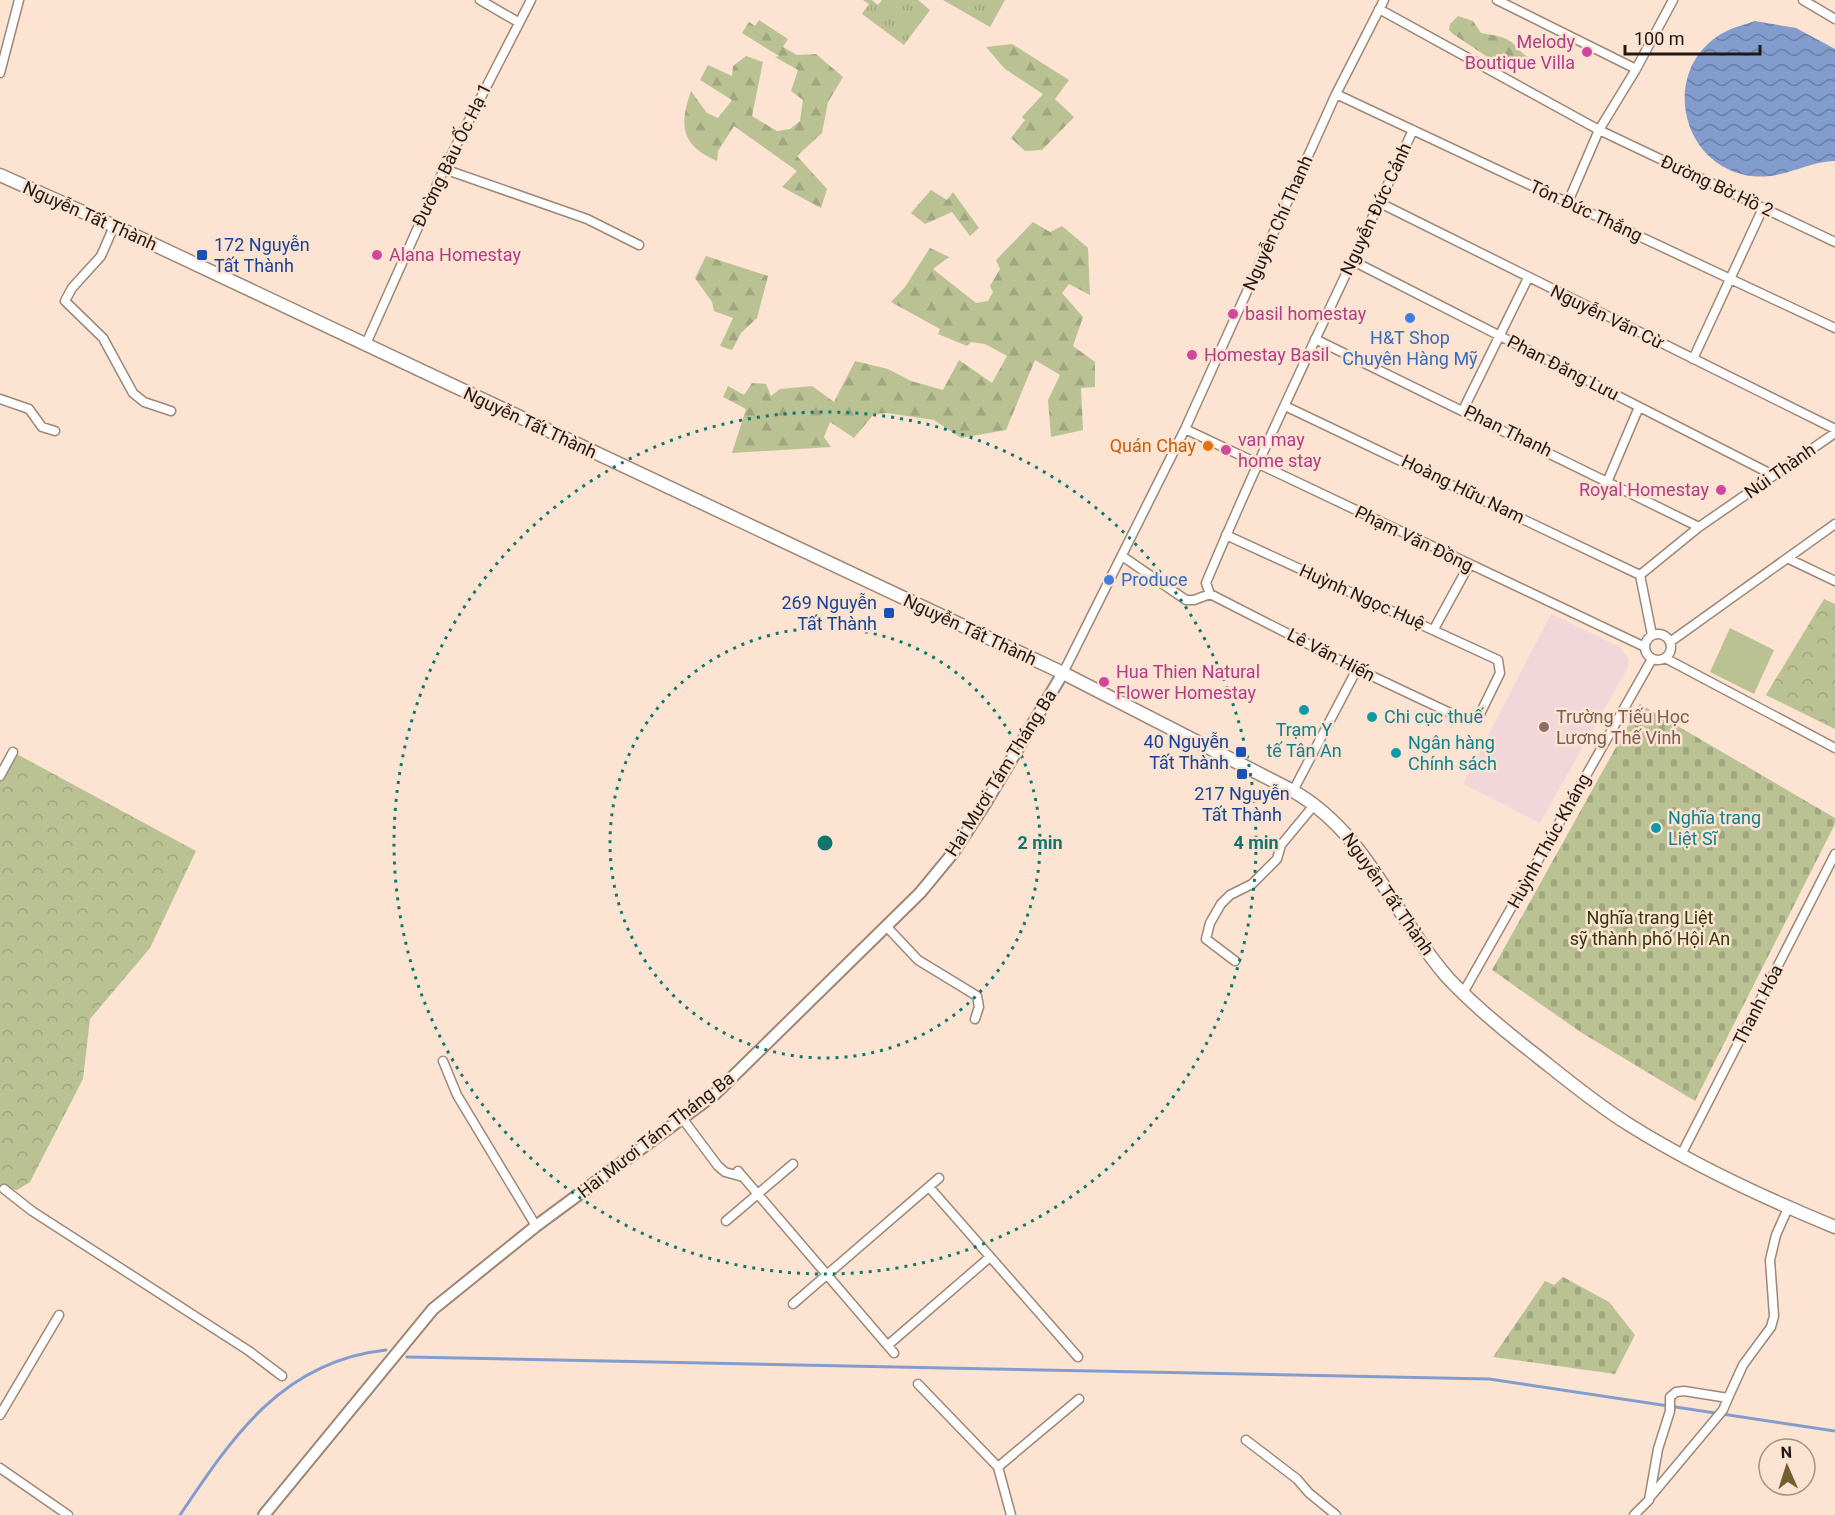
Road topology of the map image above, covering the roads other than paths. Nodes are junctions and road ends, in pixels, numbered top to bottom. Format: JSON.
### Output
{"nodes":[{"id":1,"x":19,"y":0,"type":"edge"},
{"id":2,"x":480,"y":0,"type":"edge"},
{"id":3,"x":531,"y":0,"type":"edge"},
{"id":4,"x":1384,"y":0,"type":"edge"},
{"id":5,"x":1497,"y":0,"type":"edge"},
{"id":6,"x":1803,"y":0,"type":"edge"},
{"id":7,"x":1670,"y":1,"type":"edge"},
{"id":8,"x":1379,"y":9,"type":"junction"},
{"id":9,"x":1835,"y":19,"type":"edge"},
{"id":10,"x":518,"y":22,"type":"junction"},
{"id":11,"x":1636,"y":69,"type":"junction"},
{"id":12,"x":0,"y":73,"type":"edge"},
{"id":13,"x":1336,"y":94,"type":"junction"},
{"id":14,"x":1413,"y":130,"type":"junction"},
{"id":15,"x":1599,"y":130,"type":"junction"},
{"id":16,"x":444,"y":169,"type":"junction"},
{"id":17,"x":0,"y":175,"type":"edge"},
{"id":18,"x":1568,"y":202,"type":"junction"},
{"id":19,"x":1380,"y":203,"type":"junction"},
{"id":20,"x":1763,"y":208,"type":"junction"},
{"id":21,"x":114,"y":226,"type":"junction"},
{"id":22,"x":1835,"y":242,"type":"edge"},
{"id":23,"x":639,"y":245,"type":"dead end"},
{"id":24,"x":1353,"y":261,"type":"junction"},
{"id":25,"x":1528,"y":278,"type":"junction"},
{"id":26,"x":1730,"y":280,"type":"junction"},
{"id":27,"x":1835,"y":328,"type":"edge"},
{"id":28,"x":1500,"y":336,"type":"junction"},
{"id":29,"x":1315,"y":339,"type":"junction"},
{"id":30,"x":365,"y":346,"type":"junction"},
{"id":31,"x":1693,"y":359,"type":"junction"},
{"id":32,"x":0,"y":399,"type":"edge"},
{"id":33,"x":1285,"y":406,"type":"junction"},
{"id":34,"x":1639,"y":407,"type":"junction"},
{"id":35,"x":1463,"y":410,"type":"junction"},
{"id":36,"x":171,"y":411,"type":"dead end"},
{"id":37,"x":1185,"y":429,"type":"junction"},
{"id":38,"x":55,"y":431,"type":"dead end"},
{"id":39,"x":1835,"y":431,"type":"edge"},
{"id":40,"x":1257,"y":464,"type":"junction"},
{"id":41,"x":1773,"y":475,"type":"junction"},
{"id":42,"x":1608,"y":480,"type":"junction"},
{"id":43,"x":1835,"y":525,"type":"edge"},
{"id":44,"x":1699,"y":527,"type":"junction"},
{"id":45,"x":1226,"y":535,"type":"junction"},
{"id":46,"x":1122,"y":556,"type":"junction"},
{"id":47,"x":1789,"y":559,"type":"junction"},
{"id":48,"x":1469,"y":566,"type":"junction"},
{"id":49,"x":1640,"y":575,"type":"junction"},
{"id":50,"x":1835,"y":581,"type":"edge"},
{"id":51,"x":1210,"y":594,"type":"junction"},
{"id":52,"x":1434,"y":629,"type":"junction"},
{"id":53,"x":1652,"y":635,"type":"junction"},
{"id":54,"x":1670,"y":642,"type":"junction"},
{"id":55,"x":1645,"y":647,"type":"junction"},
{"id":56,"x":1665,"y":658,"type":"junction"},
{"id":57,"x":1652,"y":659,"type":"junction"},
{"id":58,"x":1357,"y":669,"type":"junction"},
{"id":59,"x":1063,"y":673,"type":"junction"},
{"id":60,"x":1463,"y":719,"type":"joint"},
{"id":61,"x":1835,"y":748,"type":"edge"},
{"id":62,"x":12,"y":752,"type":"dead end"},
{"id":63,"x":0,"y":776,"type":"edge"},
{"id":64,"x":1293,"y":791,"type":"junction"},
{"id":65,"x":1315,"y":804,"type":"junction"},
{"id":66,"x":1835,"y":854,"type":"edge"},
{"id":67,"x":886,"y":926,"type":"junction"},
{"id":68,"x":1235,"y":961,"type":"dead end"},
{"id":69,"x":1463,"y":993,"type":"junction"},
{"id":70,"x":975,"y":1019,"type":"dead end"},
{"id":71,"x":443,"y":1061,"type":"dead end"},
{"id":72,"x":682,"y":1118,"type":"junction"},
{"id":73,"x":1681,"y":1155,"type":"junction"},
{"id":74,"x":793,"y":1164,"type":"dead end"},
{"id":75,"x":939,"y":1178,"type":"dead end"},
{"id":76,"x":929,"y":1187,"type":"junction"},
{"id":77,"x":1,"y":1191,"type":"edge"},
{"id":78,"x":758,"y":1194,"type":"junction"},
{"id":79,"x":1788,"y":1208,"type":"junction"},
{"id":80,"x":726,"y":1221,"type":"dead end"},
{"id":81,"x":537,"y":1226,"type":"junction"},
{"id":82,"x":1835,"y":1227,"type":"edge"},
{"id":83,"x":990,"y":1257,"type":"junction"},
{"id":84,"x":827,"y":1275,"type":"junction"},
{"id":85,"x":793,"y":1304,"type":"dead end"},
{"id":86,"x":59,"y":1315,"type":"dead end"},
{"id":87,"x":888,"y":1345,"type":"junction"},
{"id":88,"x":894,"y":1353,"type":"dead end"},
{"id":89,"x":1078,"y":1357,"type":"dead end"},
{"id":90,"x":282,"y":1376,"type":"dead end"},
{"id":91,"x":918,"y":1383,"type":"dead end"},
{"id":92,"x":1728,"y":1398,"type":"junction"},
{"id":93,"x":1079,"y":1399,"type":"dead end"},
{"id":94,"x":0,"y":1415,"type":"edge"},
{"id":95,"x":1246,"y":1440,"type":"dead end"},
{"id":96,"x":998,"y":1467,"type":"junction"},
{"id":97,"x":0,"y":1468,"type":"edge"},
{"id":98,"x":1649,"y":1500,"type":"junction"},
{"id":99,"x":68,"y":1515,"type":"edge"},
{"id":100,"x":264,"y":1515,"type":"edge"},
{"id":101,"x":1011,"y":1515,"type":"edge"},
{"id":102,"x":1336,"y":1515,"type":"edge"},
{"id":103,"x":1634,"y":1515,"type":"edge"}],
"edges":[{"from":1,"to":12,"type":"street"},
{"from":2,"to":10,"type":"street"},
{"from":3,"to":10,"type":"street","name":"Đường Bàu Ốc Hạ 1"},
{"from":4,"to":8,"type":"street","name":"Nguyễn Chí Thanh"},
{"from":5,"to":11,"type":"street"},
{"from":6,"to":9,"type":"street"},
{"from":7,"to":11,"type":"street"},
{"from":8,"to":13,"type":"street","name":"Nguyễn Chí Thanh"},
{"from":8,"to":15,"type":"street","name":"Đường Bờ Hồ 2"},
{"from":10,"to":16,"type":"street","name":"Đường Bàu Ốc Hạ 1"},
{"from":11,"to":15,"type":"street"},
{"from":13,"to":14,"type":"street","name":"Tôn Đức Thắng"},
{"from":13,"to":37,"type":"street","name":"Nguyễn Chí Thanh"},
{"from":14,"to":18,"type":"street","name":"Tôn Đức Thắng"},
{"from":14,"to":19,"type":"street","name":"Nguyễn Đức Cảnh"},
{"from":15,"to":18,"type":"street"},
{"from":15,"to":20,"type":"street","name":"Đường Bờ Hồ 2"},
{"from":16,"to":23,"type":"street"},
{"from":16,"to":30,"type":"street","name":"Đường Bàu Ốc Hạ 1"},
{"from":17,"to":21,"type":"main road","name":"Nguyễn Tất Thành"},
{"from":18,"to":26,"type":"street","name":"Tôn Đức Thắng"},
{"from":19,"to":24,"type":"street","name":"Nguyễn Đức Cảnh"},
{"from":19,"to":25,"type":"street","name":"Nguyễn Văn Cừ"},
{"from":20,"to":22,"type":"street","name":"Đường Bờ Hồ 2"},
{"from":20,"to":26,"type":"street"},
{"from":21,"to":30,"type":"main road","name":"Nguyễn Tất Thành"},
{"from":21,"to":36,"type":"street"},
{"from":24,"to":28,"type":"street","name":"Phan Đăng Lưu"},
{"from":24,"to":29,"type":"street","name":"Nguyễn Đức Cảnh"},
{"from":25,"to":28,"type":"street"},
{"from":25,"to":31,"type":"street","name":"Nguyễn Văn Cừ"},
{"from":26,"to":27,"type":"street","name":"Tôn Đức Thắng"},
{"from":26,"to":31,"type":"street"},
{"from":28,"to":34,"type":"street","name":"Phan Đăng Lưu"},
{"from":28,"to":35,"type":"street"},
{"from":29,"to":33,"type":"street","name":"Nguyễn Đức Cảnh"},
{"from":29,"to":35,"type":"street","name":"Phan Thanh"},
{"from":30,"to":59,"type":"main road","name":"Nguyễn Tất Thành"},
{"from":31,"to":39,"type":"street","name":"Nguyễn Văn Cừ"},
{"from":32,"to":38,"type":"street"},
{"from":33,"to":40,"type":"street","name":"Nguyễn Đức Cảnh"},
{"from":33,"to":49,"type":"street","name":"Hoàng Hữu Nam"},
{"from":34,"to":41,"type":"street","name":"Phan Đăng Lưu"},
{"from":34,"to":42,"type":"street"},
{"from":35,"to":42,"type":"street","name":"Phan Thanh"},
{"from":37,"to":40,"type":"street","name":"Phạm Văn Đồng"},
{"from":37,"to":46,"type":"street","name":"Nguyễn Chí Thanh"},
{"from":39,"to":41,"type":"street","name":"Núi Thành"},
{"from":40,"to":45,"type":"street","name":"Nguyễn Đức Cảnh"},
{"from":40,"to":48,"type":"street","name":"Phạm Văn Đồng"},
{"from":41,"to":44,"type":"street","name":"Núi Thành"},
{"from":42,"to":44,"type":"street","name":"Phan Thanh"},
{"from":43,"to":47,"type":"street"},
{"from":44,"to":49,"type":"street","name":"Núi Thành"},
{"from":45,"to":51,"type":"street","name":"Nguyễn Đức Cảnh"},
{"from":45,"to":52,"type":"street","name":"Huỳnh Ngọc Huệ"},
{"from":46,"to":51,"type":"street"},
{"from":46,"to":59,"type":"street","name":"Nguyễn Chí Thanh"},
{"from":47,"to":50,"type":"street"},
{"from":47,"to":54,"type":"street"},
{"from":48,"to":52,"type":"street"},
{"from":48,"to":55,"type":"street","name":"Phạm Văn Đồng"},
{"from":49,"to":53,"type":"street"},
{"from":51,"to":58,"type":"street","name":"Lê Văn Hiến"},
{"from":52,"to":60,"type":"street","name":"Huỳnh Ngọc Huệ"},
{"from":53,"to":54,"type":"street"},
{"from":53,"to":55,"type":"street"},
{"from":54,"to":56,"type":"street"},
{"from":55,"to":57,"type":"street"},
{"from":56,"to":57,"type":"street"},
{"from":56,"to":61,"type":"street"},
{"from":57,"to":69,"type":"street","name":"Huỳnh Thúc Kháng"},
{"from":58,"to":60,"type":"street","name":"Lê Văn Hiến"},
{"from":58,"to":64,"type":"street"},
{"from":59,"to":64,"type":"main road","name":"Nguyễn Tất Thành"},
{"from":59,"to":67,"type":"street","name":"Hai Mươi Tám Tháng Ba"},
{"from":62,"to":63,"type":"street"},
{"from":64,"to":65,"type":"main road","name":"Nguyễn Tất Thành"},
{"from":65,"to":68,"type":"street"},
{"from":65,"to":69,"type":"main road","name":"Nguyễn Tất Thành"},
{"from":66,"to":73,"type":"street","name":"Thanh Hóa"},
{"from":67,"to":70,"type":"street"},
{"from":67,"to":72,"type":"street","name":"Hai Mươi Tám Tháng Ba"},
{"from":69,"to":73,"type":"main road","name":"Nguyễn Tất Thành"},
{"from":71,"to":81,"type":"street"},
{"from":72,"to":78,"type":"street"},
{"from":72,"to":81,"type":"street","name":"Hai Mươi Tám Tháng Ba"},
{"from":73,"to":79,"type":"main road","name":"Nguyễn Tất Thành"},
{"from":74,"to":78,"type":"street"},
{"from":75,"to":76,"type":"street"},
{"from":76,"to":83,"type":"street"},
{"from":76,"to":84,"type":"street"},
{"from":77,"to":90,"type":"street"},
{"from":78,"to":80,"type":"street"},
{"from":78,"to":84,"type":"street"},
{"from":79,"to":82,"type":"main road","name":"Nguyễn Tất Thành"},
{"from":79,"to":92,"type":"street"},
{"from":81,"to":100,"type":"street","name":"Hai Mươi Tám Tháng Ba"},
{"from":83,"to":87,"type":"street"},
{"from":83,"to":89,"type":"street"},
{"from":84,"to":85,"type":"street"},
{"from":84,"to":87,"type":"street"},
{"from":86,"to":94,"type":"street"},
{"from":87,"to":88,"type":"street"},
{"from":91,"to":96,"type":"street"},
{"from":92,"to":98,"type":"street"},
{"from":92,"to":98,"type":"street"},
{"from":93,"to":96,"type":"street"},
{"from":95,"to":102,"type":"street"},
{"from":96,"to":101,"type":"street"},
{"from":97,"to":99,"type":"street"},
{"from":98,"to":103,"type":"street"}]}
